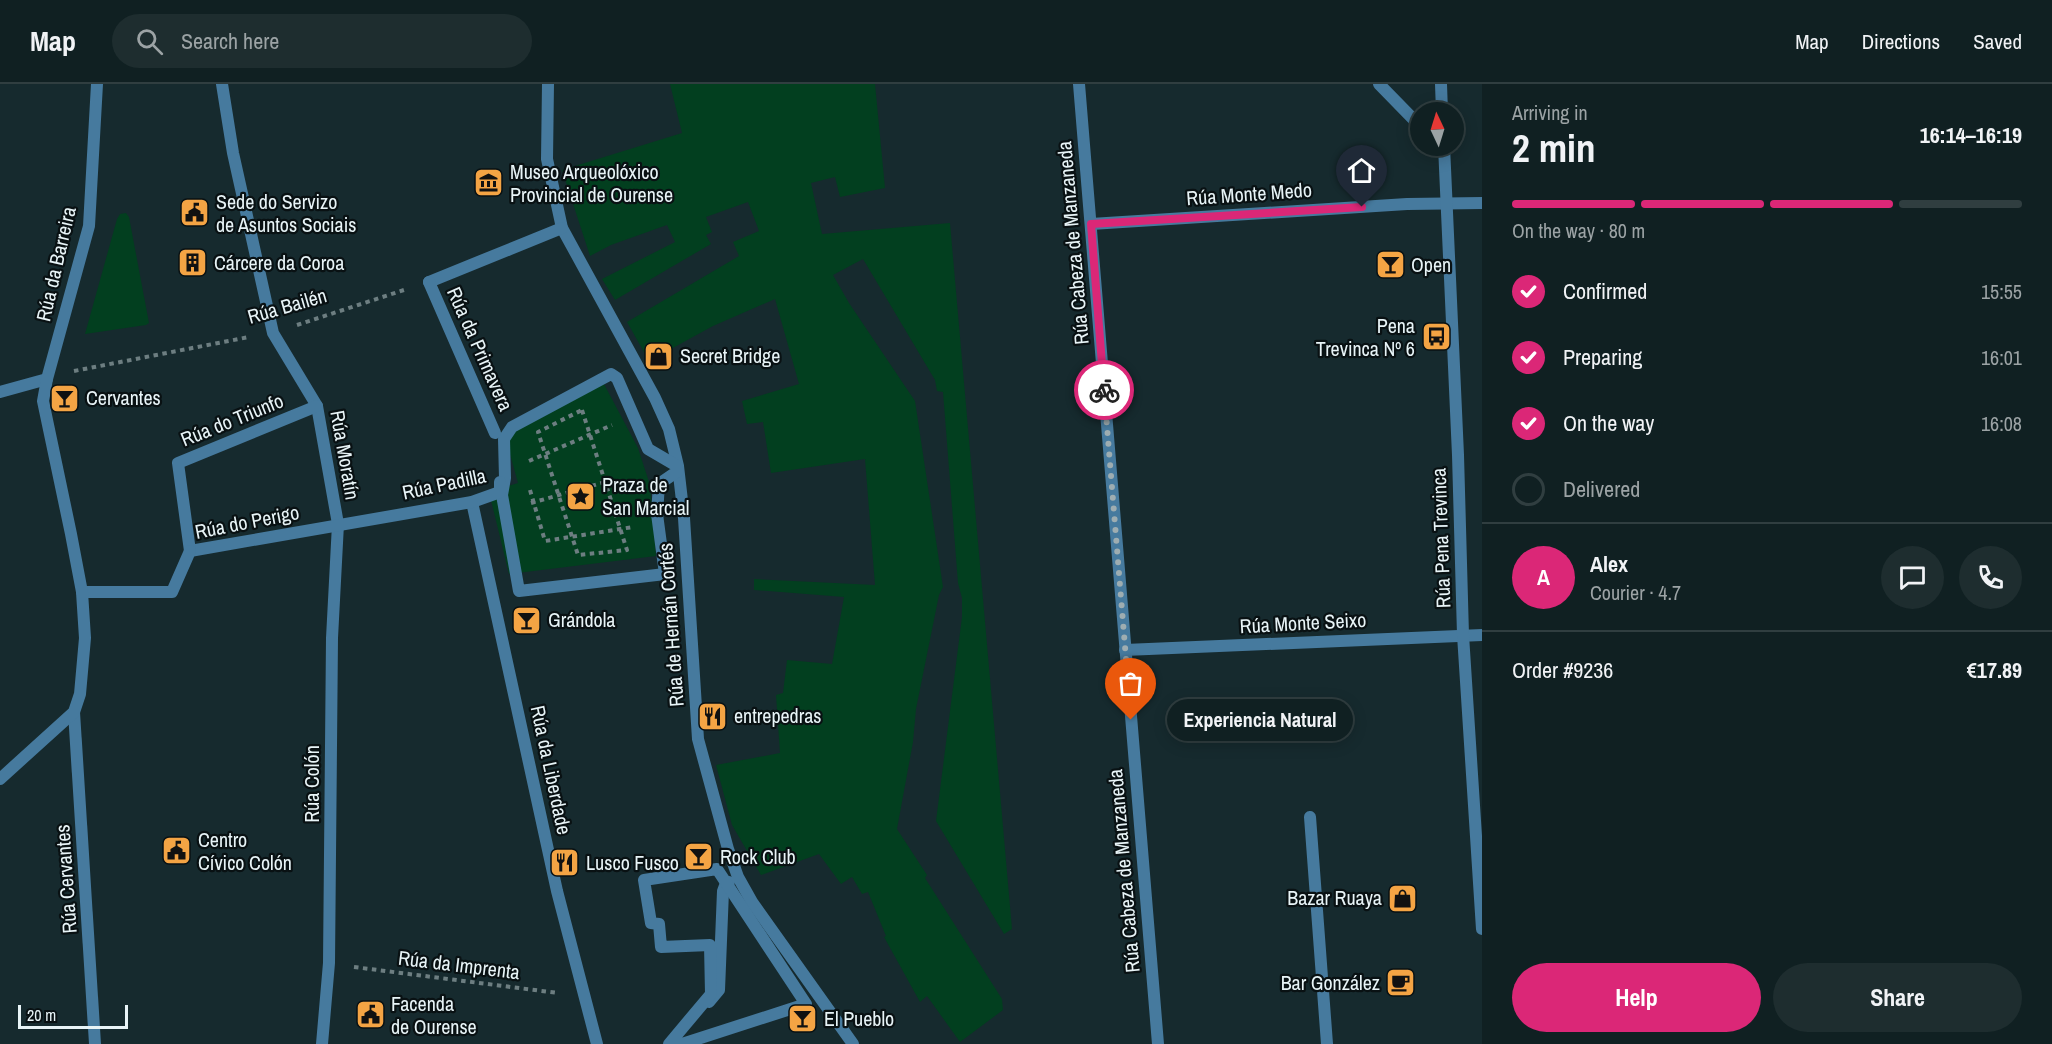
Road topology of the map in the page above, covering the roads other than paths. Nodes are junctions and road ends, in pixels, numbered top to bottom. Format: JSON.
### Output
{"nodes":[{"id":1,"x":97,"y":84,"type":"edge"},
{"id":2,"x":222,"y":84,"type":"edge"},
{"id":3,"x":548,"y":84,"type":"edge"},
{"id":4,"x":1079,"y":84,"type":"edge"},
{"id":5,"x":1379,"y":84,"type":"edge"},
{"id":6,"x":1441,"y":84,"type":"edge"},
{"id":7,"x":1442,"y":102,"type":"edge"},
{"id":8,"x":1410,"y":116,"type":"edge"},
{"id":9,"x":1443,"y":156,"type":"edge"},
{"id":10,"x":1482,"y":203,"type":"edge"},
{"id":11,"x":1446,"y":204,"type":"junction"},
{"id":12,"x":1091,"y":224,"type":"junction"},
{"id":13,"x":562,"y":228,"type":"junction"},
{"id":14,"x":47,"y":379,"type":"junction"},
{"id":15,"x":0,"y":392,"type":"edge"},
{"id":16,"x":317,"y":406,"type":"junction"},
{"id":17,"x":495,"y":433,"type":"joint"},
{"id":18,"x":678,"y":469,"type":"junction"},
{"id":19,"x":472,"y":502,"type":"junction"},
{"id":20,"x":338,"y":524,"type":"junction"},
{"id":21,"x":190,"y":551,"type":"junction"},
{"id":22,"x":82,"y":592,"type":"junction"},
{"id":23,"x":1482,"y":634,"type":"edge"},
{"id":24,"x":1463,"y":635,"type":"junction"},
{"id":25,"x":1125,"y":650,"type":"junction"},
{"id":26,"x":74,"y":712,"type":"junction"},
{"id":27,"x":0,"y":779,"type":"edge"},
{"id":28,"x":1310,"y":817,"type":"dead end"},
{"id":29,"x":738,"y":877,"type":"junction"},
{"id":30,"x":726,"y":883,"type":"junction"},
{"id":31,"x":1482,"y":929,"type":"edge"},
{"id":32,"x":96,"y":1044,"type":"edge"},
{"id":33,"x":322,"y":1044,"type":"edge"},
{"id":34,"x":597,"y":1044,"type":"edge"},
{"id":35,"x":670,"y":1044,"type":"edge"},
{"id":36,"x":682,"y":1044,"type":"edge"},
{"id":37,"x":853,"y":1044,"type":"edge"},
{"id":38,"x":1158,"y":1044,"type":"edge"},
{"id":39,"x":1327,"y":1044,"type":"edge"}],
"edges":[{"from":1,"to":14,"type":"street","name":"Rúa da Barreira"},
{"from":2,"to":16,"type":"street","name":"Rúa Moratín"},
{"from":3,"to":13,"type":"street","name":"Rúa de Hernán Cortés"},
{"from":4,"to":12,"type":"street","name":"Rúa Cabeza de Manzaneda"},
{"from":5,"to":8,"type":"street"},
{"from":6,"to":7,"type":"street"},
{"from":9,"to":11,"type":"street","name":"Rúa Pena Trevinca"},
{"from":10,"to":11,"type":"street","name":"Rúa Monte Medo"},
{"from":11,"to":12,"type":"street","name":"Rúa Monte Medo"},
{"from":11,"to":24,"type":"street","name":"Rúa Pena Trevinca"},
{"from":12,"to":25,"type":"street","name":"Rúa Cabeza de Manzaneda"},
{"from":13,"to":17,"type":"street","name":"Rúa da Primavera"},
{"from":13,"to":18,"type":"street","name":"Rúa de Hernán Cortés"},
{"from":14,"to":15,"type":"street"},
{"from":14,"to":22,"type":"street"},
{"from":16,"to":20,"type":"street","name":"Rúa Moratín"},
{"from":16,"to":21,"type":"street","name":"Rúa do Triunfo"},
{"from":17,"to":19,"type":"street","name":"Rúa Padilla"},
{"from":18,"to":18,"type":"street"},
{"from":18,"to":29,"type":"street","name":"Rúa de Hernán Cortés"},
{"from":19,"to":20,"type":"street","name":"Rúa Padilla"},
{"from":19,"to":34,"type":"street","name":"Rúa da Liberdade"},
{"from":20,"to":21,"type":"street","name":"Rúa do Perigo"},
{"from":20,"to":33,"type":"street","name":"Rúa Colón"},
{"from":21,"to":22,"type":"street","name":"Rúa do Perigo"},
{"from":22,"to":26,"type":"street"},
{"from":23,"to":24,"type":"street","name":"Rúa Monte Seixo"},
{"from":24,"to":25,"type":"street","name":"Rúa Monte Seixo"},
{"from":24,"to":31,"type":"street","name":"Rúa Pena Trevinca"},
{"from":25,"to":38,"type":"street","name":"Rúa Cabeza de Manzaneda"},
{"from":26,"to":27,"type":"street"},
{"from":26,"to":32,"type":"street","name":"Rúa Cervantes"},
{"from":28,"to":39,"type":"street"},
{"from":29,"to":30,"type":"street"},
{"from":29,"to":37,"type":"street","name":"Rúa de Hernán Cortés"},
{"from":30,"to":35,"type":"street"},
{"from":30,"to":35,"type":"street"},
{"from":30,"to":36,"type":"street"}]}
